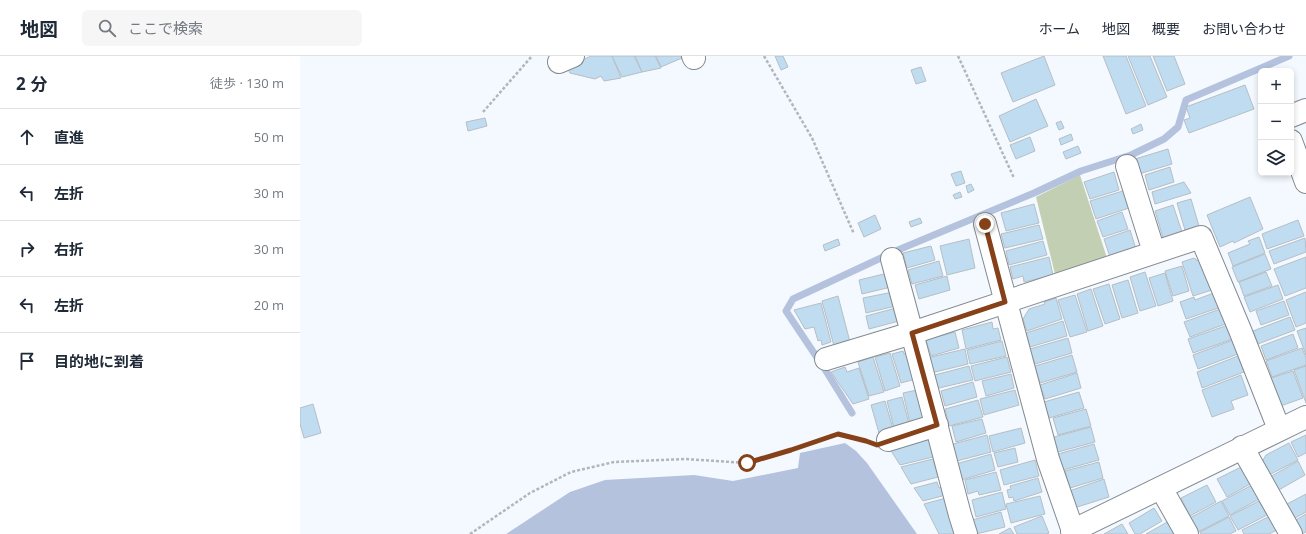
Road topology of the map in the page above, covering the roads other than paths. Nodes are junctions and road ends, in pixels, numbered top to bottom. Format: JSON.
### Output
{"nodes":[{"id":1,"x":1306,"y":110,"type":"edge"},
{"id":2,"x":1294,"y":115,"type":"edge"},
{"id":3,"x":1294,"y":149,"type":"edge"},
{"id":4,"x":1127,"y":166,"type":"dead end"},
{"id":5,"x":1306,"y":182,"type":"edge"},
{"id":6,"x":985,"y":224,"type":"dead end"},
{"id":7,"x":1154,"y":252,"type":"junction"},
{"id":8,"x":892,"y":259,"type":"dead end"},
{"id":9,"x":1005,"y":302,"type":"junction"},
{"id":10,"x":912,"y":333,"type":"junction"},
{"id":11,"x":826,"y":359,"type":"dead end"},
{"id":12,"x":1306,"y":417,"type":"edge"},
{"id":13,"x":937,"y":425,"type":"junction"},
{"id":14,"x":1279,"y":429,"type":"junction"},
{"id":15,"x":888,"y":440,"type":"road end"},
{"id":16,"x":1242,"y":447,"type":"junction"},
{"id":17,"x":1161,"y":488,"type":"junction"},
{"id":18,"x":1073,"y":533,"type":"edge"},
{"id":19,"x":966,"y":534,"type":"edge"},
{"id":20,"x":1187,"y":534,"type":"edge"},
{"id":21,"x":1291,"y":534,"type":"edge"}],
"edges":[{"from":1,"to":2,"type":"street"},
{"from":3,"to":5,"type":"street"},
{"from":4,"to":7,"type":"street"},
{"from":6,"to":9,"type":"street"},
{"from":7,"to":9,"type":"street"},
{"from":7,"to":14,"type":"street"},
{"from":8,"to":10,"type":"street"},
{"from":9,"to":10,"type":"street"},
{"from":9,"to":18,"type":"street"},
{"from":10,"to":11,"type":"street"},
{"from":10,"to":13,"type":"street"},
{"from":12,"to":14,"type":"street"},
{"from":13,"to":15,"type":"street"},
{"from":13,"to":19,"type":"street"},
{"from":14,"to":16,"type":"street"},
{"from":16,"to":17,"type":"street"},
{"from":16,"to":21,"type":"street"},
{"from":17,"to":18,"type":"street"},
{"from":17,"to":20,"type":"street"}]}
